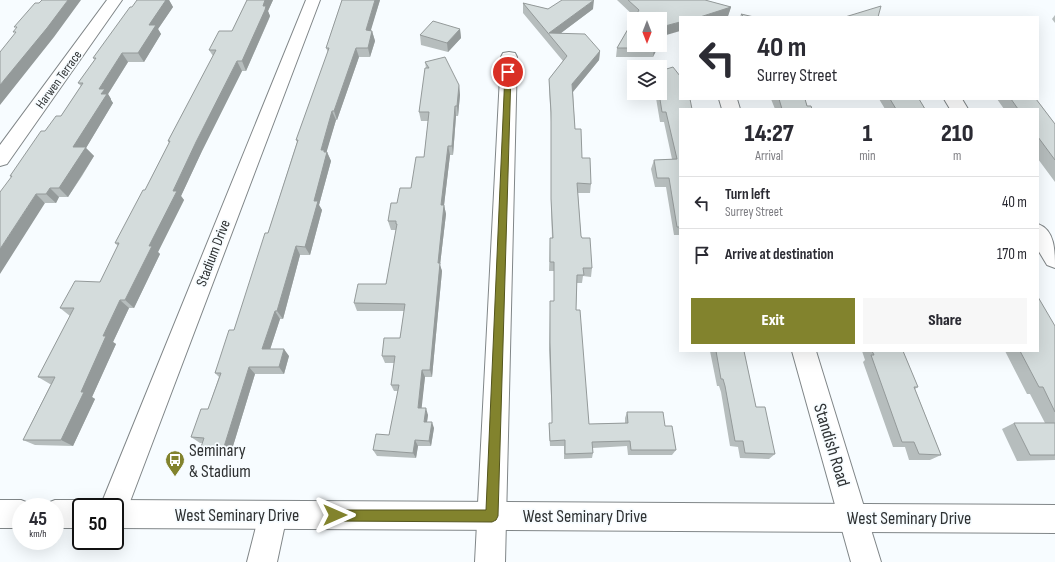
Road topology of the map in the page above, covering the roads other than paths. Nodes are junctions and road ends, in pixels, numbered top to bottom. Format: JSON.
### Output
{"nodes":[{"id":1,"x":116,"y":0,"type":"edge"},
{"id":2,"x":313,"y":0,"type":"edge"},
{"id":3,"x":509,"y":57,"type":"dead end"},
{"id":4,"x":0,"y":159,"type":"edge"},
{"id":5,"x":1039,"y":234,"type":"edge"},
{"id":6,"x":1055,"y":259,"type":"edge"},
{"id":7,"x":804,"y":352,"type":"edge"},
{"id":8,"x":118,"y":498,"type":"edge"},
{"id":9,"x":0,"y":514,"type":"edge"},
{"id":10,"x":12,"y":514,"type":"edge"},
{"id":11,"x":124,"y":514,"type":"edge"},
{"id":12,"x":273,"y":515,"type":"junction"},
{"id":13,"x":492,"y":516,"type":"junction"},
{"id":14,"x":854,"y":518,"type":"junction"},
{"id":15,"x":1055,"y":519,"type":"edge"},
{"id":16,"x":262,"y":562,"type":"edge"},
{"id":17,"x":490,"y":562,"type":"edge"},
{"id":18,"x":866,"y":562,"type":"edge"}],
"edges":[{"from":1,"to":4,"type":"street","name":"Harwen Terrace"},
{"from":2,"to":8,"type":"street","name":"Stadium Drive"},
{"from":3,"to":13,"type":"street"},
{"from":5,"to":6,"type":"street"},
{"from":7,"to":14,"type":"street","name":"Standish Road"},
{"from":9,"to":10,"type":"street"},
{"from":11,"to":12,"type":"street","name":"West Seminary Drive"},
{"from":12,"to":13,"type":"street","name":"West Seminary Drive"},
{"from":12,"to":16,"type":"street"},
{"from":13,"to":14,"type":"street","name":"West Seminary Drive"},
{"from":13,"to":17,"type":"street"},
{"from":14,"to":15,"type":"street","name":"West Seminary Drive"},
{"from":14,"to":18,"type":"street","name":"Standish Road"}]}
